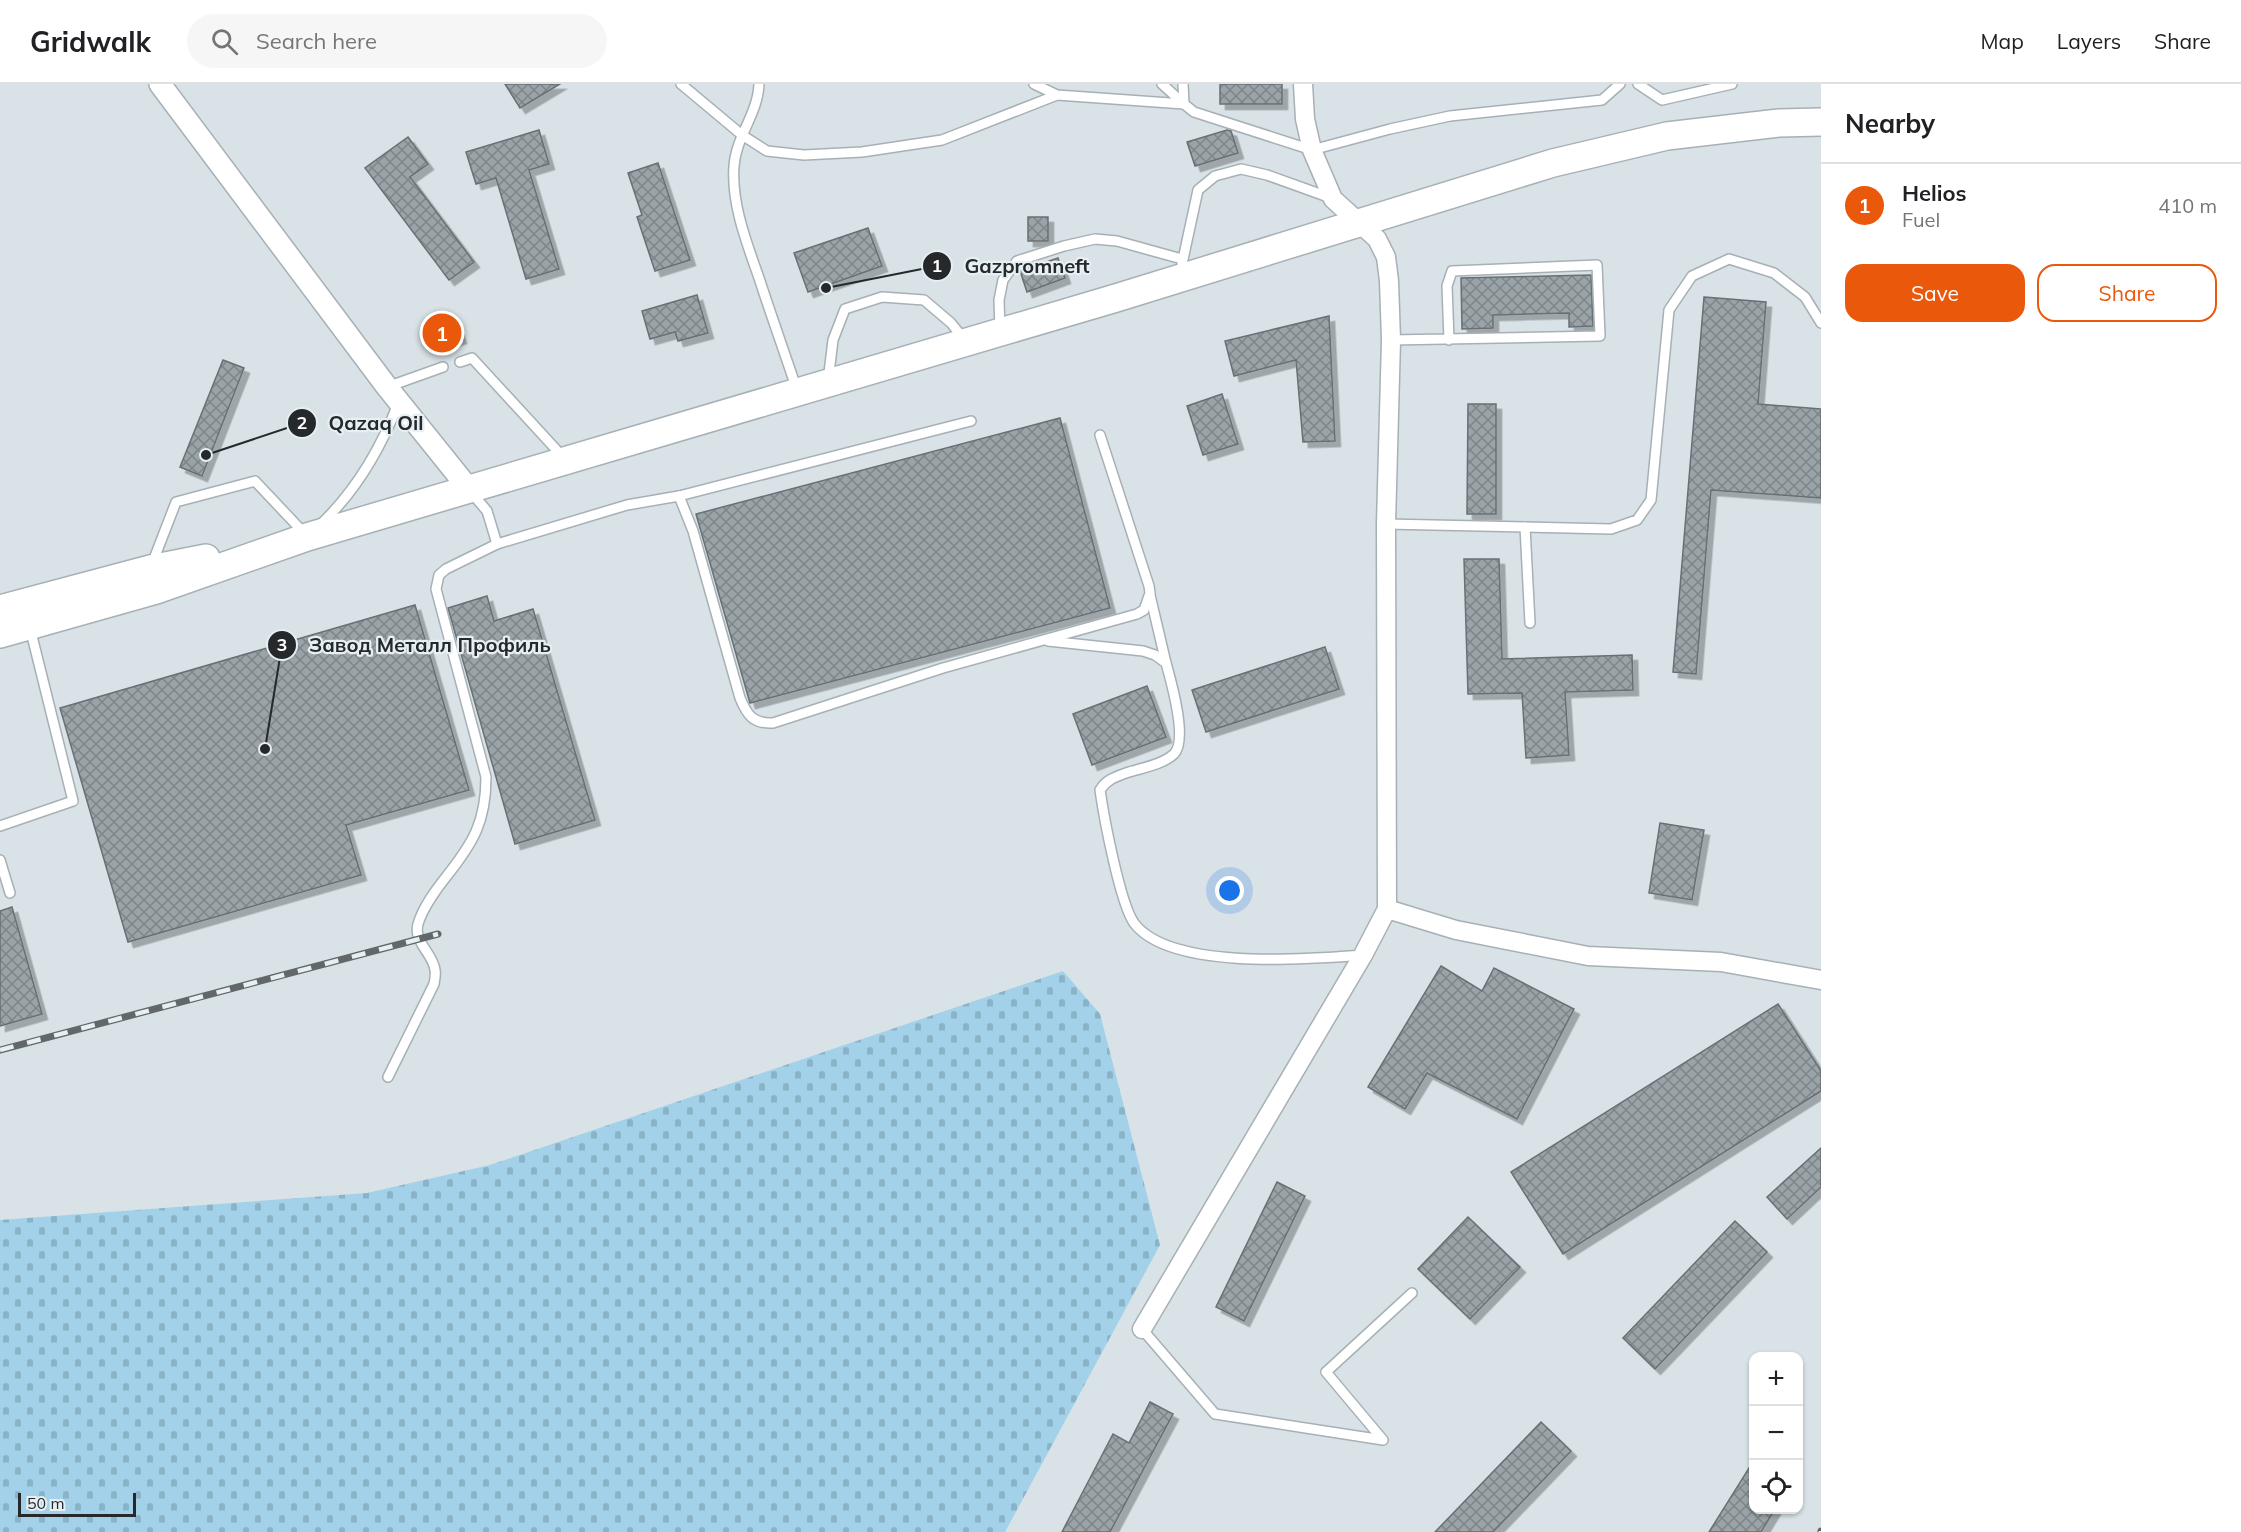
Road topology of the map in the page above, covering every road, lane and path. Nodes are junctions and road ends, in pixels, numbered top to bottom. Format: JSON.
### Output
{"nodes":[{"id":1,"x":160,"y":84,"type":"edge"},
{"id":2,"x":681,"y":84,"type":"edge"},
{"id":3,"x":759,"y":84,"type":"edge"},
{"id":4,"x":1034,"y":84,"type":"edge"},
{"id":5,"x":1162,"y":84,"type":"edge"},
{"id":6,"x":1183,"y":84,"type":"edge"},
{"id":7,"x":1303,"y":84,"type":"edge"},
{"id":8,"x":1620,"y":84,"type":"edge"},
{"id":9,"x":1638,"y":84,"type":"edge"},
{"id":10,"x":1732,"y":84,"type":"edge"},
{"id":11,"x":1057,"y":95,"type":"junction"},
{"id":12,"x":1184,"y":104,"type":"junction"},
{"id":13,"x":1821,"y":122,"type":"edge"},
{"id":14,"x":742,"y":135,"type":"junction"},
{"id":15,"x":1312,"y":150,"type":"junction"},
{"id":16,"x":1333,"y":199,"type":"junction"},
{"id":17,"x":1361,"y":223,"type":"junction"},
{"id":18,"x":1181,"y":269,"type":"junction"},
{"id":19,"x":1821,"y":323,"type":"edge"},
{"id":20,"x":1000,"y":332,"type":"junction"},
{"id":21,"x":1391,"y":340,"type":"junction"},
{"id":22,"x":1449,"y":340,"type":"junction"},
{"id":23,"x":966,"y":342,"type":"junction"},
{"id":24,"x":460,"y":362,"type":"dead end"},
{"id":25,"x":443,"y":367,"type":"dead end"},
{"id":26,"x":828,"y":383,"type":"junction"},
{"id":27,"x":797,"y":392,"type":"junction"},
{"id":28,"x":393,"y":395,"type":"junction"},
{"id":29,"x":971,"y":421,"type":"dead end"},
{"id":30,"x":1100,"y":435,"type":"dead end"},
{"id":31,"x":567,"y":460,"type":"junction"},
{"id":32,"x":469,"y":489,"type":"junction"},
{"id":33,"x":679,"y":496,"type":"junction"},
{"id":34,"x":1386,"y":524,"type":"junction"},
{"id":35,"x":1525,"y":527,"type":"junction"},
{"id":36,"x":308,"y":537,"type":"junction"},
{"id":37,"x":497,"y":544,"type":"junction"},
{"id":38,"x":150,"y":569,"type":"junction"},
{"id":39,"x":1150,"y":593,"type":"junction"},
{"id":40,"x":0,"y":609,"type":"edge"},
{"id":41,"x":1530,"y":623,"type":"dead end"},
{"id":42,"x":29,"y":626,"type":"junction"},
{"id":43,"x":0,"y":634,"type":"edge"},
{"id":44,"x":1043,"y":640,"type":"junction"},
{"id":45,"x":1166,"y":663,"type":"junction"},
{"id":46,"x":0,"y":826,"type":"edge"},
{"id":47,"x":0,"y":860,"type":"edge"},
{"id":48,"x":10,"y":893,"type":"dead end"},
{"id":49,"x":1387,"y":909,"type":"junction"},
{"id":50,"x":1363,"y":955,"type":"junction"},
{"id":51,"x":1821,"y":980,"type":"edge"},
{"id":52,"x":388,"y":1077,"type":"dead end"},
{"id":53,"x":1412,"y":1293,"type":"dead end"},
{"id":54,"x":1142,"y":1329,"type":"joint"}],
"edges":[{"from":1,"to":28,"type":"street"},
{"from":2,"to":14,"type":"lane"},
{"from":3,"to":14,"type":"lane"},
{"from":4,"to":11,"type":"lane"},
{"from":5,"to":12,"type":"lane"},
{"from":6,"to":12,"type":"lane"},
{"from":7,"to":15,"type":"street"},
{"from":8,"to":15,"type":"lane"},
{"from":9,"to":10,"type":"lane"},
{"from":11,"to":12,"type":"lane"},
{"from":11,"to":14,"type":"lane"},
{"from":12,"to":15,"type":"lane"},
{"from":13,"to":17,"type":"main road"},
{"from":14,"to":27,"type":"lane"},
{"from":15,"to":16,"type":"street"},
{"from":16,"to":17,"type":"street"},
{"from":16,"to":18,"type":"lane"},
{"from":17,"to":18,"type":"main road"},
{"from":17,"to":21,"type":"street"},
{"from":18,"to":20,"type":"main road"},
{"from":18,"to":20,"type":"lane"},
{"from":19,"to":35,"type":"lane"},
{"from":20,"to":23,"type":"main road"},
{"from":21,"to":22,"type":"lane"},
{"from":21,"to":34,"type":"street"},
{"from":22,"to":22,"type":"lane"},
{"from":23,"to":26,"type":"main road"},
{"from":23,"to":26,"type":"lane"},
{"from":24,"to":31,"type":"lane"},
{"from":25,"to":28,"type":"lane"},
{"from":26,"to":27,"type":"main road"},
{"from":27,"to":31,"type":"main road"},
{"from":28,"to":32,"type":"street"},
{"from":28,"to":36,"type":"lane"},
{"from":29,"to":33,"type":"lane"},
{"from":30,"to":39,"type":"lane"},
{"from":31,"to":32,"type":"main road"},
{"from":32,"to":36,"type":"main road"},
{"from":32,"to":37,"type":"lane"},
{"from":33,"to":37,"type":"lane"},
{"from":33,"to":44,"type":"lane"},
{"from":34,"to":35,"type":"lane"},
{"from":34,"to":49,"type":"street"},
{"from":35,"to":41,"type":"lane"},
{"from":36,"to":38,"type":"main road"},
{"from":36,"to":38,"type":"lane"},
{"from":36,"to":42,"type":"main road"},
{"from":37,"to":52,"type":"lane"},
{"from":38,"to":40,"type":"main road"},
{"from":39,"to":44,"type":"lane"},
{"from":39,"to":45,"type":"lane"},
{"from":42,"to":43,"type":"main road"},
{"from":42,"to":46,"type":"lane"},
{"from":44,"to":45,"type":"lane"},
{"from":45,"to":50,"type":"lane"},
{"from":47,"to":48,"type":"lane"},
{"from":49,"to":50,"type":"street"},
{"from":49,"to":51,"type":"street"},
{"from":50,"to":54,"type":"street"},
{"from":53,"to":54,"type":"lane"}]}
